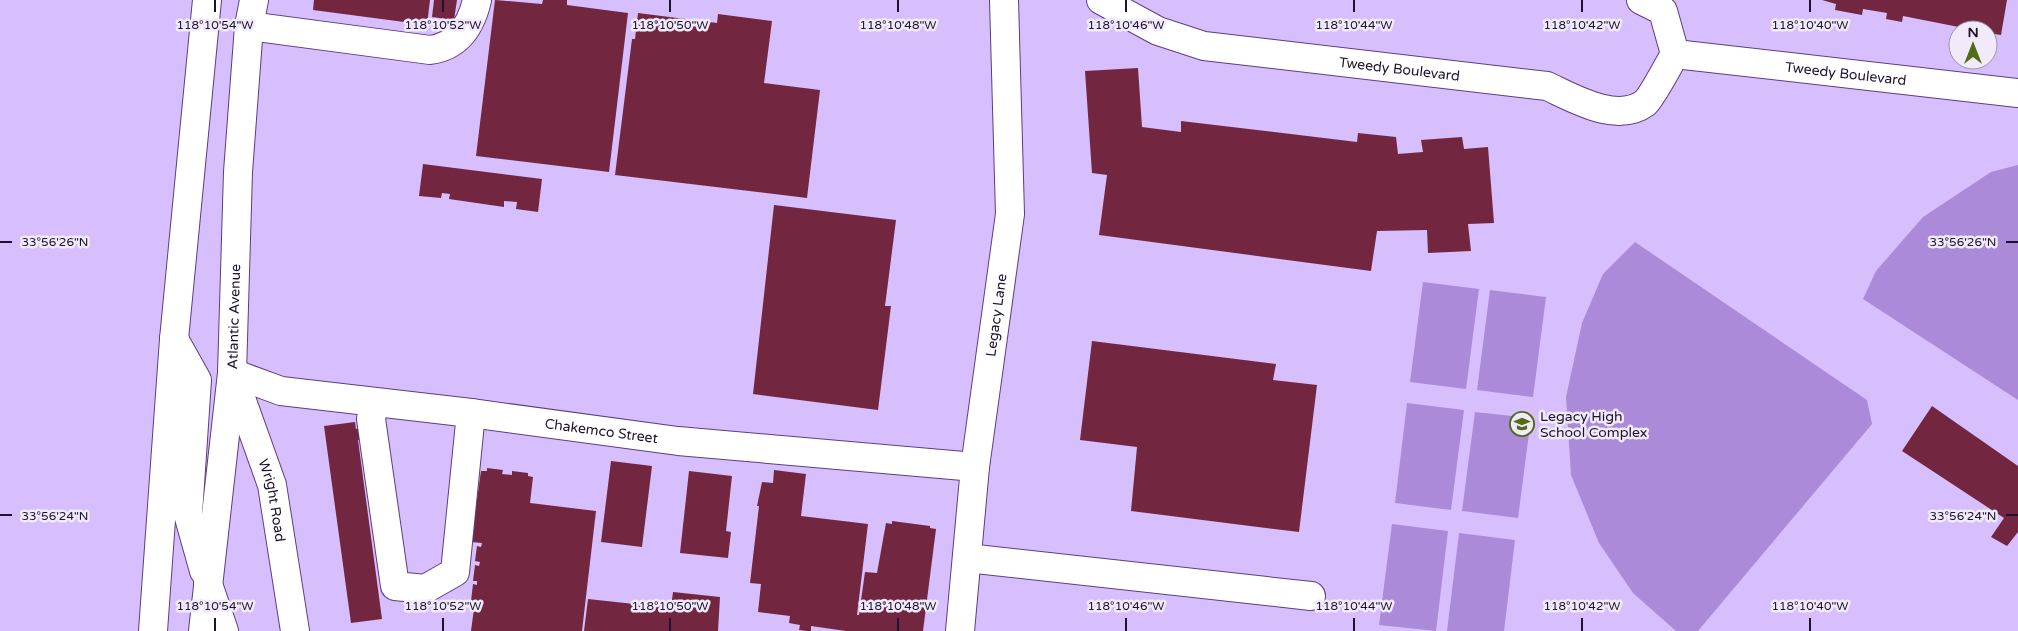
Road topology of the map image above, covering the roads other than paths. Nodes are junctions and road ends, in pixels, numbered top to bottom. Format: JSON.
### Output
{"nodes":[{"id":1,"x":207,"y":0,"type":"edge"},
{"id":2,"x":477,"y":0,"type":"edge"},
{"id":3,"x":1004,"y":0,"type":"edge"},
{"id":4,"x":1101,"y":0,"type":"edge"},
{"id":5,"x":1641,"y":0,"type":"edge"},
{"id":6,"x":252,"y":13,"type":"edge"},
{"id":7,"x":1675,"y":54,"type":"junction"},
{"id":8,"x":2018,"y":93,"type":"edge"},
{"id":9,"x":174,"y":339,"type":"junction"},
{"id":10,"x":232,"y":373,"type":"junction"},
{"id":11,"x":374,"y":402,"type":"junction"},
{"id":12,"x":471,"y":413,"type":"junction"},
{"id":13,"x":976,"y":467,"type":"junction"},
{"id":14,"x":967,"y":558,"type":"junction"},
{"id":15,"x":208,"y":584,"type":"junction"},
{"id":16,"x":1311,"y":596,"type":"dead end"},
{"id":17,"x":154,"y":619,"type":"edge"},
{"id":18,"x":169,"y":631,"type":"edge"},
{"id":19,"x":203,"y":631,"type":"edge"},
{"id":20,"x":224,"y":631,"type":"edge"},
{"id":21,"x":295,"y":631,"type":"edge"},
{"id":22,"x":960,"y":631,"type":"edge"}],
"edges":[{"from":1,"to":9,"type":"street"},
{"from":2,"to":6,"type":"street"},
{"from":3,"to":13,"type":"street","name":"Legacy Lane"},
{"from":4,"to":7,"type":"street","name":"Tweedy Boulevard"},
{"from":5,"to":7,"type":"street"},
{"from":6,"to":10,"type":"street","name":"Atlantic Avenue"},
{"from":7,"to":8,"type":"street","name":"Tweedy Boulevard"},
{"from":9,"to":15,"type":"street"},
{"from":9,"to":17,"type":"street"},
{"from":10,"to":11,"type":"street","name":"Chakemco Street"},
{"from":10,"to":15,"type":"street","name":"Atlantic Avenue"},
{"from":10,"to":21,"type":"street","name":"Wright Road"},
{"from":11,"to":12,"type":"street","name":"Chakemco Street"},
{"from":11,"to":12,"type":"street"},
{"from":12,"to":13,"type":"street","name":"Chakemco Street"},
{"from":13,"to":14,"type":"street","name":"Legacy Lane"},
{"from":14,"to":16,"type":"street"},
{"from":14,"to":22,"type":"street","name":"Legacy Lane"},
{"from":15,"to":19,"type":"street","name":"Atlantic Avenue"},
{"from":15,"to":20,"type":"street"},
{"from":17,"to":18,"type":"street"}]}
